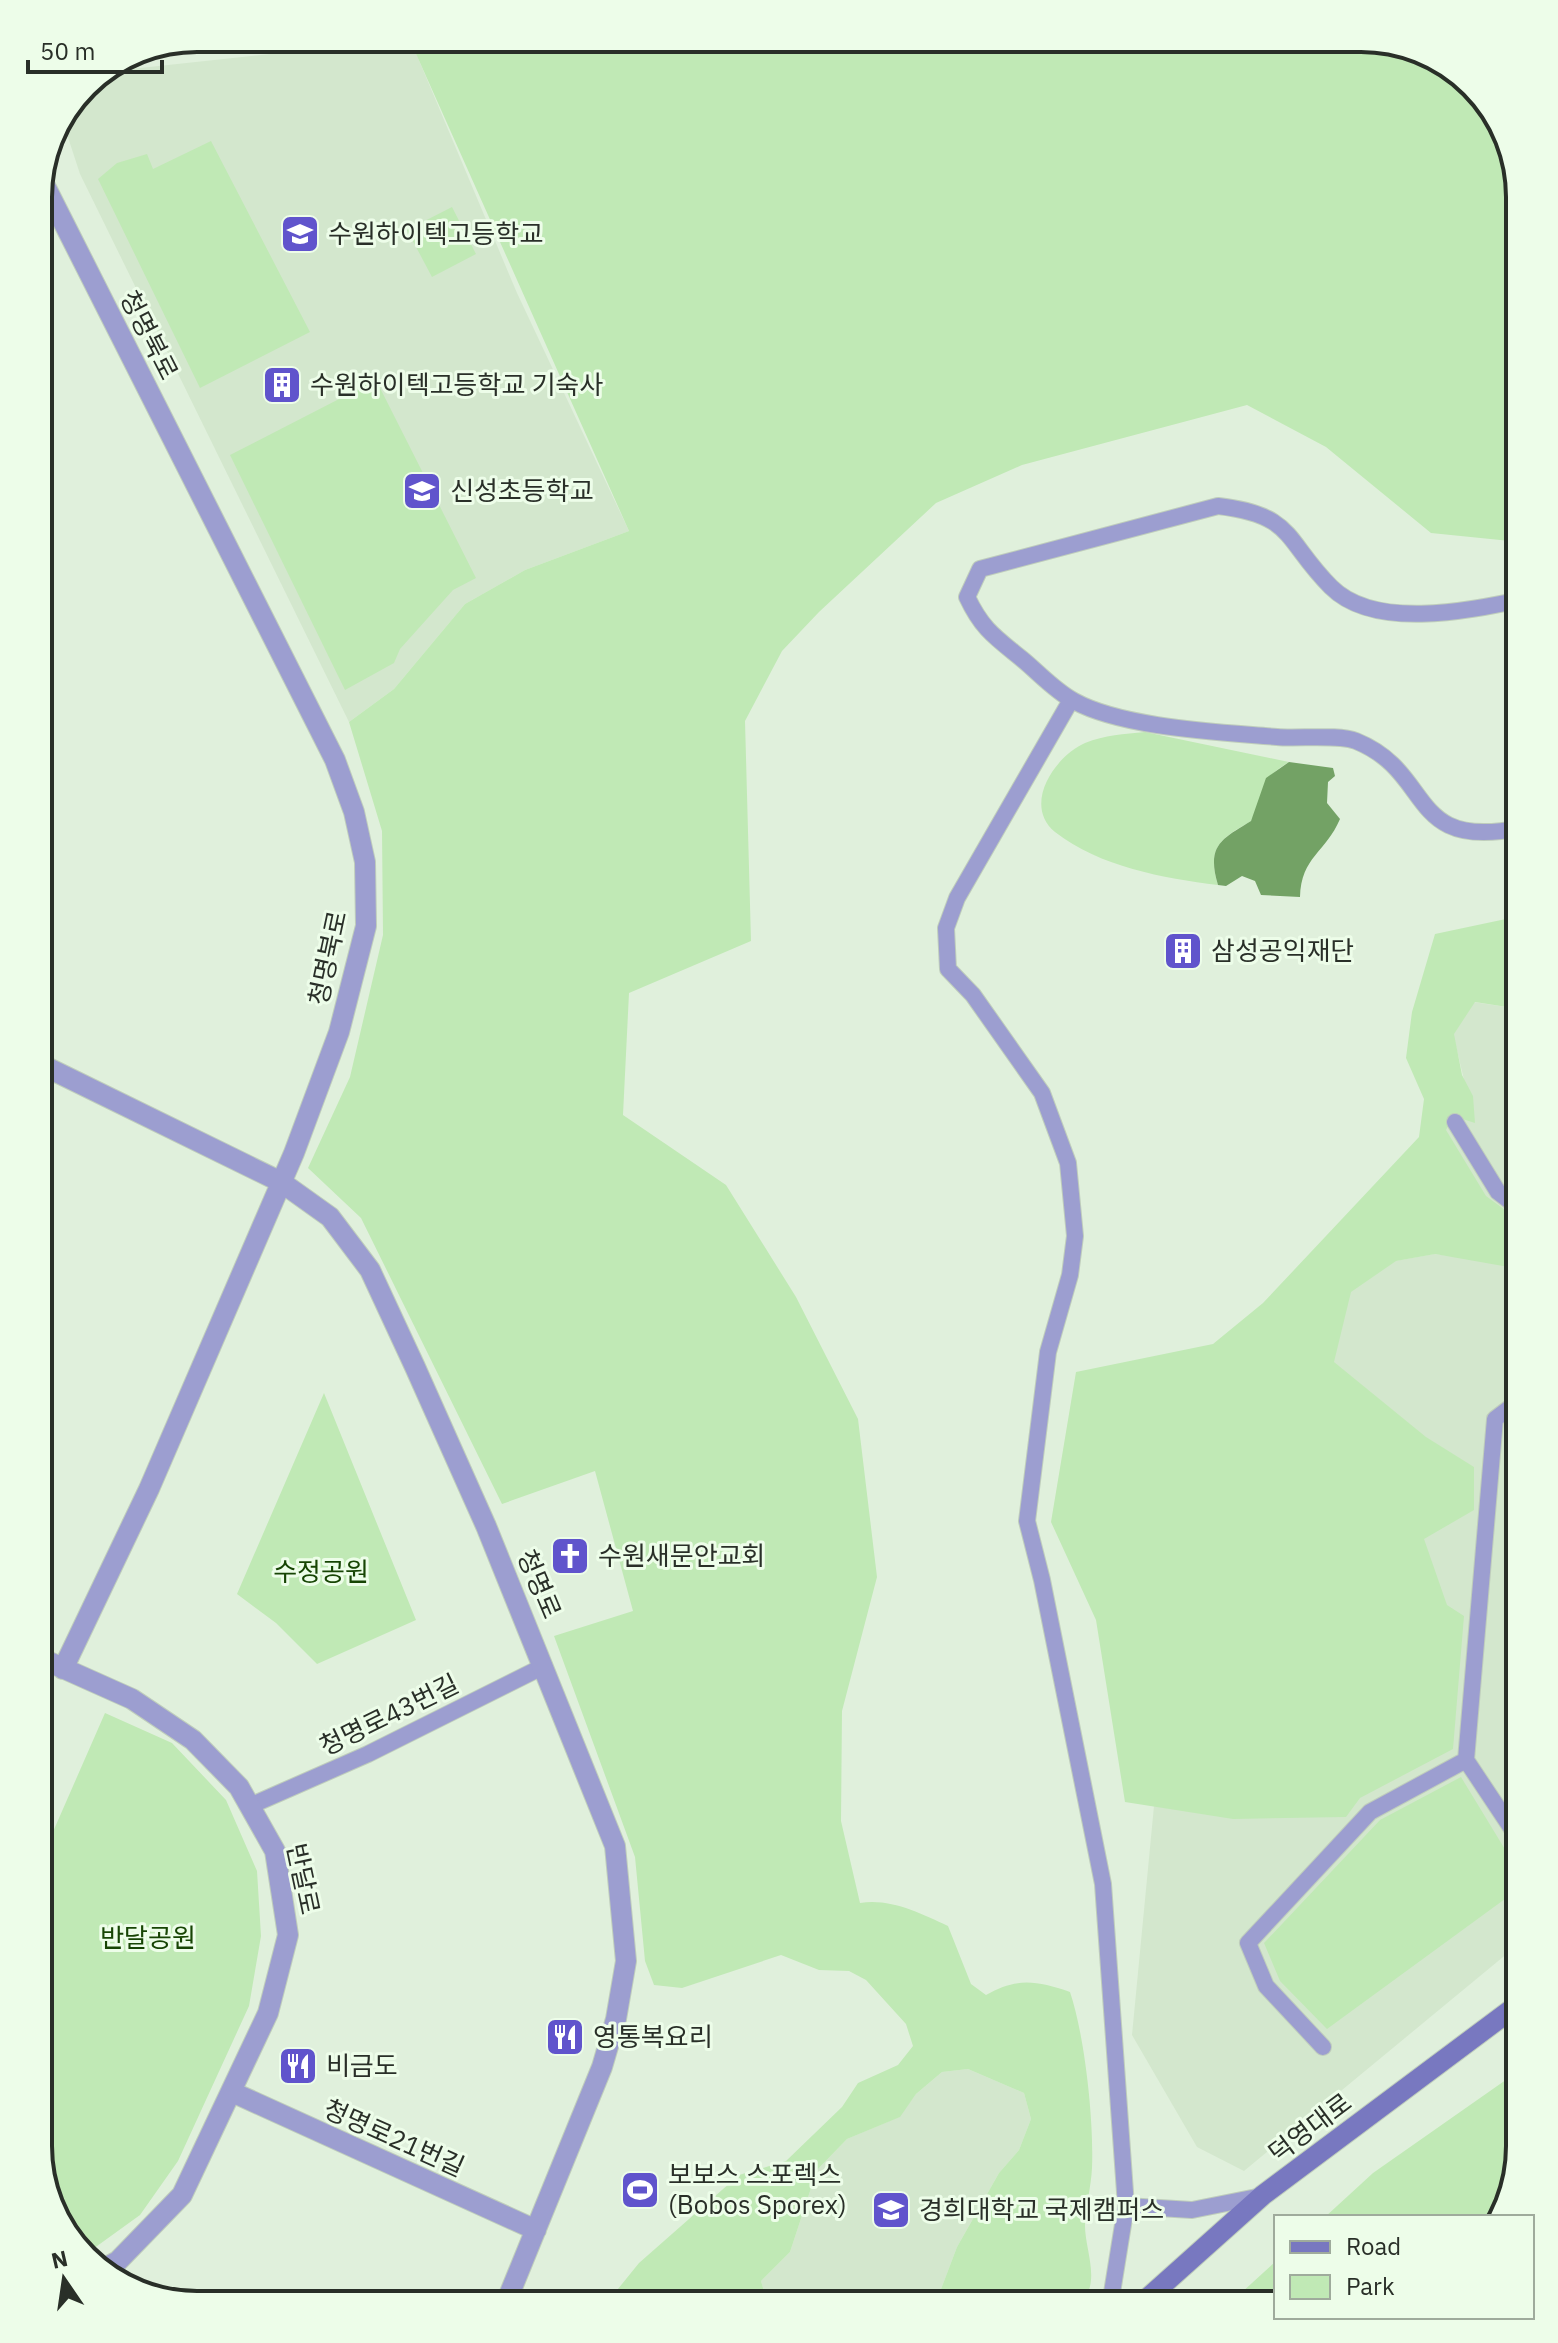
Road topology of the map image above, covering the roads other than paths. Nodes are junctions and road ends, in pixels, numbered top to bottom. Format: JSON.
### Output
{"nodes":[{"id":1,"x":52,"y":200,"type":"edge"},
{"id":2,"x":1506,"y":602,"type":"edge"},
{"id":3,"x":1071,"y":700,"type":"junction"},
{"id":4,"x":1506,"y":831,"type":"edge"},
{"id":5,"x":52,"y":1070,"type":"edge"},
{"id":6,"x":1455,"y":1122,"type":"dead end"},
{"id":7,"x":281,"y":1182,"type":"junction"},
{"id":8,"x":1506,"y":1198,"type":"edge"},
{"id":9,"x":1506,"y":1411,"type":"edge"},
{"id":10,"x":52,"y":1664,"type":"edge"},
{"id":11,"x":544,"y":1666,"type":"junction"},
{"id":12,"x":63,"y":1669,"type":"junction"},
{"id":13,"x":1466,"y":1760,"type":"junction"},
{"id":14,"x":252,"y":1805,"type":"junction"},
{"id":15,"x":1506,"y":1820,"type":"edge"},
{"id":16,"x":1506,"y":2013,"type":"edge"},
{"id":17,"x":1323,"y":2047,"type":"dead end"},
{"id":18,"x":232,"y":2092,"type":"junction"},
{"id":19,"x":1263,"y":2195,"type":"junction"},
{"id":20,"x":1126,"y":2206,"type":"junction"},
{"id":21,"x":536,"y":2230,"type":"junction"},
{"id":22,"x":113,"y":2263,"type":"edge"},
{"id":23,"x":511,"y":2291,"type":"edge"},
{"id":24,"x":1112,"y":2291,"type":"edge"},
{"id":25,"x":1156,"y":2291,"type":"edge"}],
"edges":[{"from":1,"to":7,"type":"street","name":"청명북로"},
{"from":2,"to":3,"type":"street"},
{"from":3,"to":4,"type":"street"},
{"from":3,"to":20,"type":"street"},
{"from":5,"to":7,"type":"street","name":"청명로"},
{"from":6,"to":8,"type":"street"},
{"from":7,"to":11,"type":"street","name":"청명로"},
{"from":7,"to":12,"type":"street","name":"청명북로"},
{"from":9,"to":13,"type":"street"},
{"from":10,"to":12,"type":"street","name":"반달로"},
{"from":11,"to":14,"type":"street","name":"청명로43번길"},
{"from":11,"to":21,"type":"street","name":"청명로"},
{"from":12,"to":14,"type":"street","name":"반달로"},
{"from":13,"to":15,"type":"street"},
{"from":13,"to":17,"type":"street"},
{"from":14,"to":18,"type":"street","name":"반달로"},
{"from":16,"to":19,"type":"main road","name":"덕영대로"},
{"from":18,"to":21,"type":"street","name":"청명로21번길"},
{"from":18,"to":22,"type":"street","name":"반달로"},
{"from":19,"to":20,"type":"street"},
{"from":19,"to":25,"type":"main road","name":"덕영대로"},
{"from":20,"to":24,"type":"street"},
{"from":21,"to":23,"type":"street","name":"청명로"}]}
